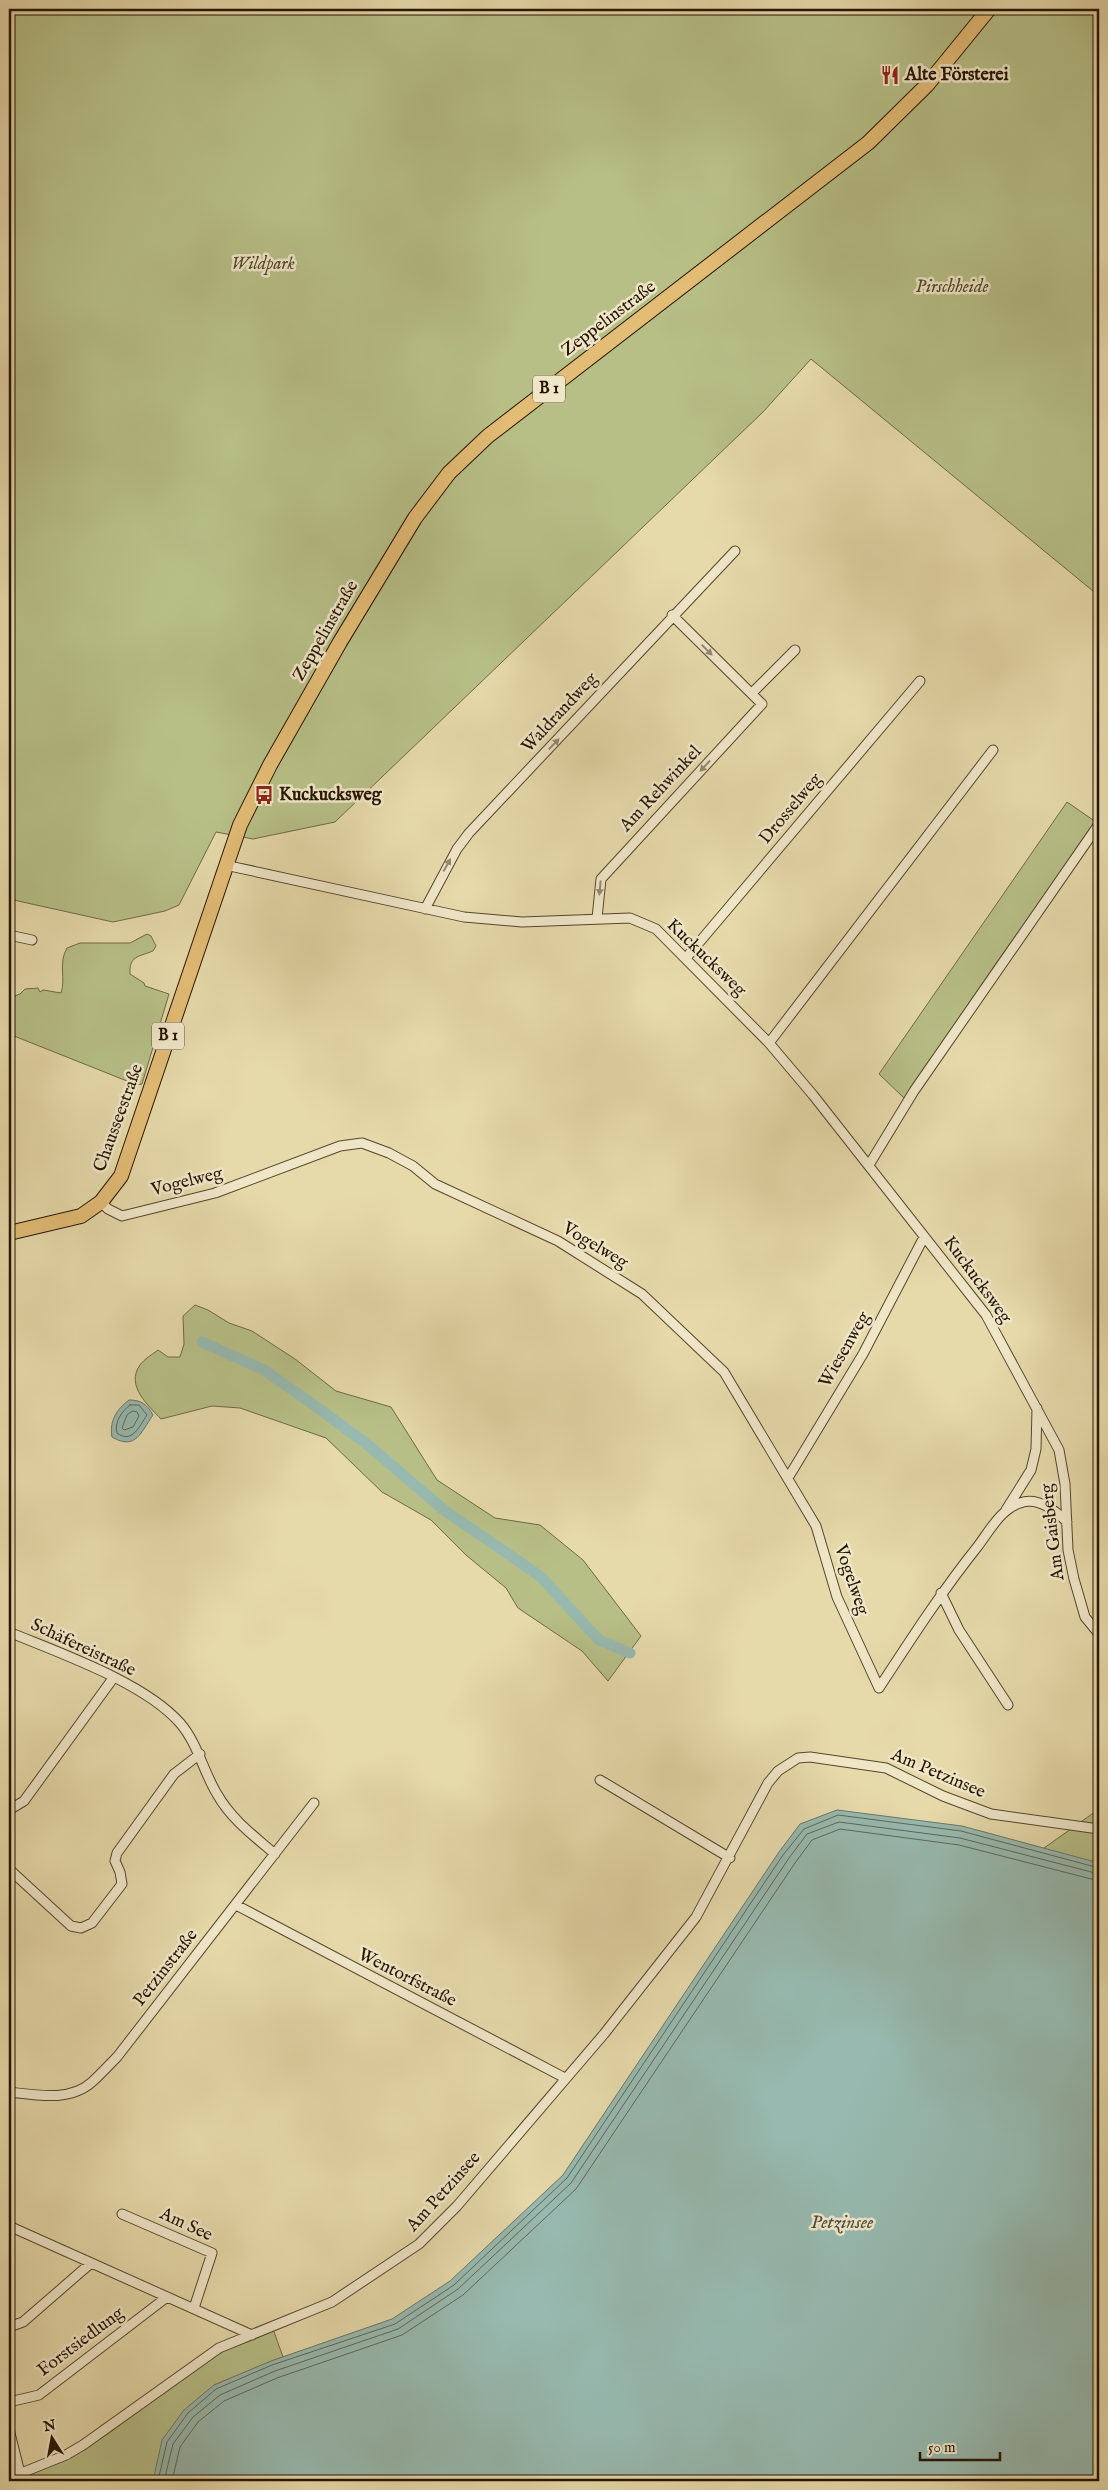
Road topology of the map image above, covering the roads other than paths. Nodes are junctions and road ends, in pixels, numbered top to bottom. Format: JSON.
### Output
{"nodes":[{"id":1,"x":990,"y":9,"type":"edge"},
{"id":2,"x":735,"y":551,"type":"dead end"},
{"id":3,"x":672,"y":615,"type":"junction"},
{"id":4,"x":795,"y":650,"type":"dead end"},
{"id":5,"x":920,"y":681,"type":"dead end"},
{"id":6,"x":752,"y":694,"type":"junction"},
{"id":7,"x":993,"y":750,"type":"dead end"},
{"id":8,"x":1099,"y":824,"type":"edge"},
{"id":9,"x":225,"y":865,"type":"junction"},
{"id":10,"x":425,"y":908,"type":"junction"},
{"id":11,"x":597,"y":918,"type":"junction"},
{"id":12,"x":9,"y":935,"type":"edge"},
{"id":13,"x":32,"y":940,"type":"dead end"},
{"id":14,"x":686,"y":958,"type":"junction"},
{"id":15,"x":769,"y":1043,"type":"junction"},
{"id":16,"x":869,"y":1165,"type":"junction"},
{"id":17,"x":101,"y":1202,"type":"junction"},
{"id":18,"x":9,"y":1233,"type":"edge"},
{"id":19,"x":924,"y":1236,"type":"junction"},
{"id":20,"x":1037,"y":1407,"type":"junction"},
{"id":21,"x":1059,"y":1450,"type":"joint"},
{"id":22,"x":788,"y":1478,"type":"junction"},
{"id":23,"x":1006,"y":1510,"type":"junction"},
{"id":24,"x":1067,"y":1522,"type":"junction"},
{"id":25,"x":941,"y":1593,"type":"junction"},
{"id":26,"x":9,"y":1632,"type":"edge"},
{"id":27,"x":1099,"y":1634,"type":"edge"},
{"id":28,"x":114,"y":1677,"type":"junction"},
{"id":29,"x":1008,"y":1705,"type":"dead end"},
{"id":30,"x":200,"y":1754,"type":"junction"},
{"id":31,"x":600,"y":1780,"type":"dead end"},
{"id":32,"x":314,"y":1803,"type":"dead end"},
{"id":33,"x":9,"y":1810,"type":"edge"},
{"id":34,"x":1099,"y":1828,"type":"edge"},
{"id":35,"x":275,"y":1854,"type":"junction"},
{"id":36,"x":730,"y":1858,"type":"junction"},
{"id":37,"x":9,"y":1869,"type":"edge"},
{"id":38,"x":236,"y":1905,"type":"junction"},
{"id":39,"x":565,"y":2078,"type":"junction"},
{"id":40,"x":9,"y":2092,"type":"edge"},
{"id":41,"x":122,"y":2214,"type":"dead end"},
{"id":42,"x":9,"y":2226,"type":"edge"},
{"id":43,"x":91,"y":2263,"type":"junction"},
{"id":44,"x":167,"y":2297,"type":"junction"},
{"id":45,"x":194,"y":2308,"type":"junction"},
{"id":46,"x":9,"y":2327,"type":"edge"},
{"id":47,"x":252,"y":2335,"type":"junction"},
{"id":48,"x":9,"y":2402,"type":"edge"},
{"id":49,"x":9,"y":2429,"type":"edge"},
{"id":50,"x":20,"y":2473,"type":"junction"},
{"id":51,"x":9,"y":2478,"type":"edge"}],
"edges":[{"from":1,"to":9,"type":"main road","name":"Zeppelinstraße","number":"B 1"},
{"from":2,"to":3,"type":"street","name":"Waldrandweg"},
{"from":3,"to":6,"type":"street","one_way":true},
{"from":10,"to":3,"type":"street","name":"Waldrandweg","one_way":true},
{"from":4,"to":6,"type":"street"},
{"from":5,"to":14,"type":"street","name":"Drosselweg"},
{"from":6,"to":11,"type":"street","name":"Am Rehwinkel","one_way":true},
{"from":7,"to":15,"type":"street"},
{"from":8,"to":16,"type":"street"},
{"from":9,"to":10,"type":"street","name":"Kuckucksweg"},
{"from":9,"to":17,"type":"main road","name":"Chausseestraße","number":"B 1"},
{"from":10,"to":11,"type":"street","name":"Kuckucksweg"},
{"from":11,"to":14,"type":"street","name":"Kuckucksweg"},
{"from":12,"to":13,"type":"street"},
{"from":14,"to":15,"type":"street","name":"Kuckucksweg"},
{"from":15,"to":16,"type":"street","name":"Kuckucksweg"},
{"from":16,"to":19,"type":"street","name":"Kuckucksweg"},
{"from":17,"to":18,"type":"main road","name":"Chausseestraße","number":"B 1"},
{"from":17,"to":22,"type":"street","name":"Vogelweg"},
{"from":19,"to":20,"type":"street","name":"Kuckucksweg"},
{"from":19,"to":22,"type":"street","name":"Wiesenweg"},
{"from":20,"to":21,"type":"street","name":"Kuckucksweg"},
{"from":20,"to":23,"type":"street"},
{"from":21,"to":24,"type":"street","name":"Am Gaisberg"},
{"from":22,"to":25,"type":"street","name":"Vogelweg"},
{"from":23,"to":24,"type":"street"},
{"from":23,"to":25,"type":"street"},
{"from":24,"to":27,"type":"street","name":"Am Gaisberg"},
{"from":25,"to":29,"type":"street"},
{"from":26,"to":28,"type":"street","name":"Schäfereistraße"},
{"from":28,"to":30,"type":"street","name":"Schäfereistraße"},
{"from":28,"to":33,"type":"street"},
{"from":30,"to":35,"type":"street","name":"Schäfereistraße"},
{"from":30,"to":37,"type":"street"},
{"from":31,"to":36,"type":"street"},
{"from":32,"to":35,"type":"street","name":"Petzinstraße"},
{"from":34,"to":36,"type":"street","name":"Am Petzinsee"},
{"from":35,"to":38,"type":"street","name":"Petzinstraße"},
{"from":36,"to":39,"type":"street","name":"Am Petzinsee"},
{"from":38,"to":39,"type":"street","name":"Wentorfstraße"},
{"from":38,"to":40,"type":"street","name":"Petzinstraße"},
{"from":39,"to":47,"type":"street","name":"Am Petzinsee"},
{"from":41,"to":45,"type":"street","name":"Am See"},
{"from":42,"to":43,"type":"street","name":"Forstsiedlung"},
{"from":43,"to":44,"type":"street","name":"Forstsiedlung"},
{"from":43,"to":46,"type":"street"},
{"from":44,"to":45,"type":"street","name":"Forstsiedlung"},
{"from":44,"to":48,"type":"street","name":"Forstsiedlung"},
{"from":45,"to":47,"type":"street","name":"Forstsiedlung"},
{"from":47,"to":50,"type":"street","name":"Am Petzinsee"},
{"from":49,"to":50,"type":"street"},
{"from":50,"to":51,"type":"street","name":"Am Petzinsee"}]}
